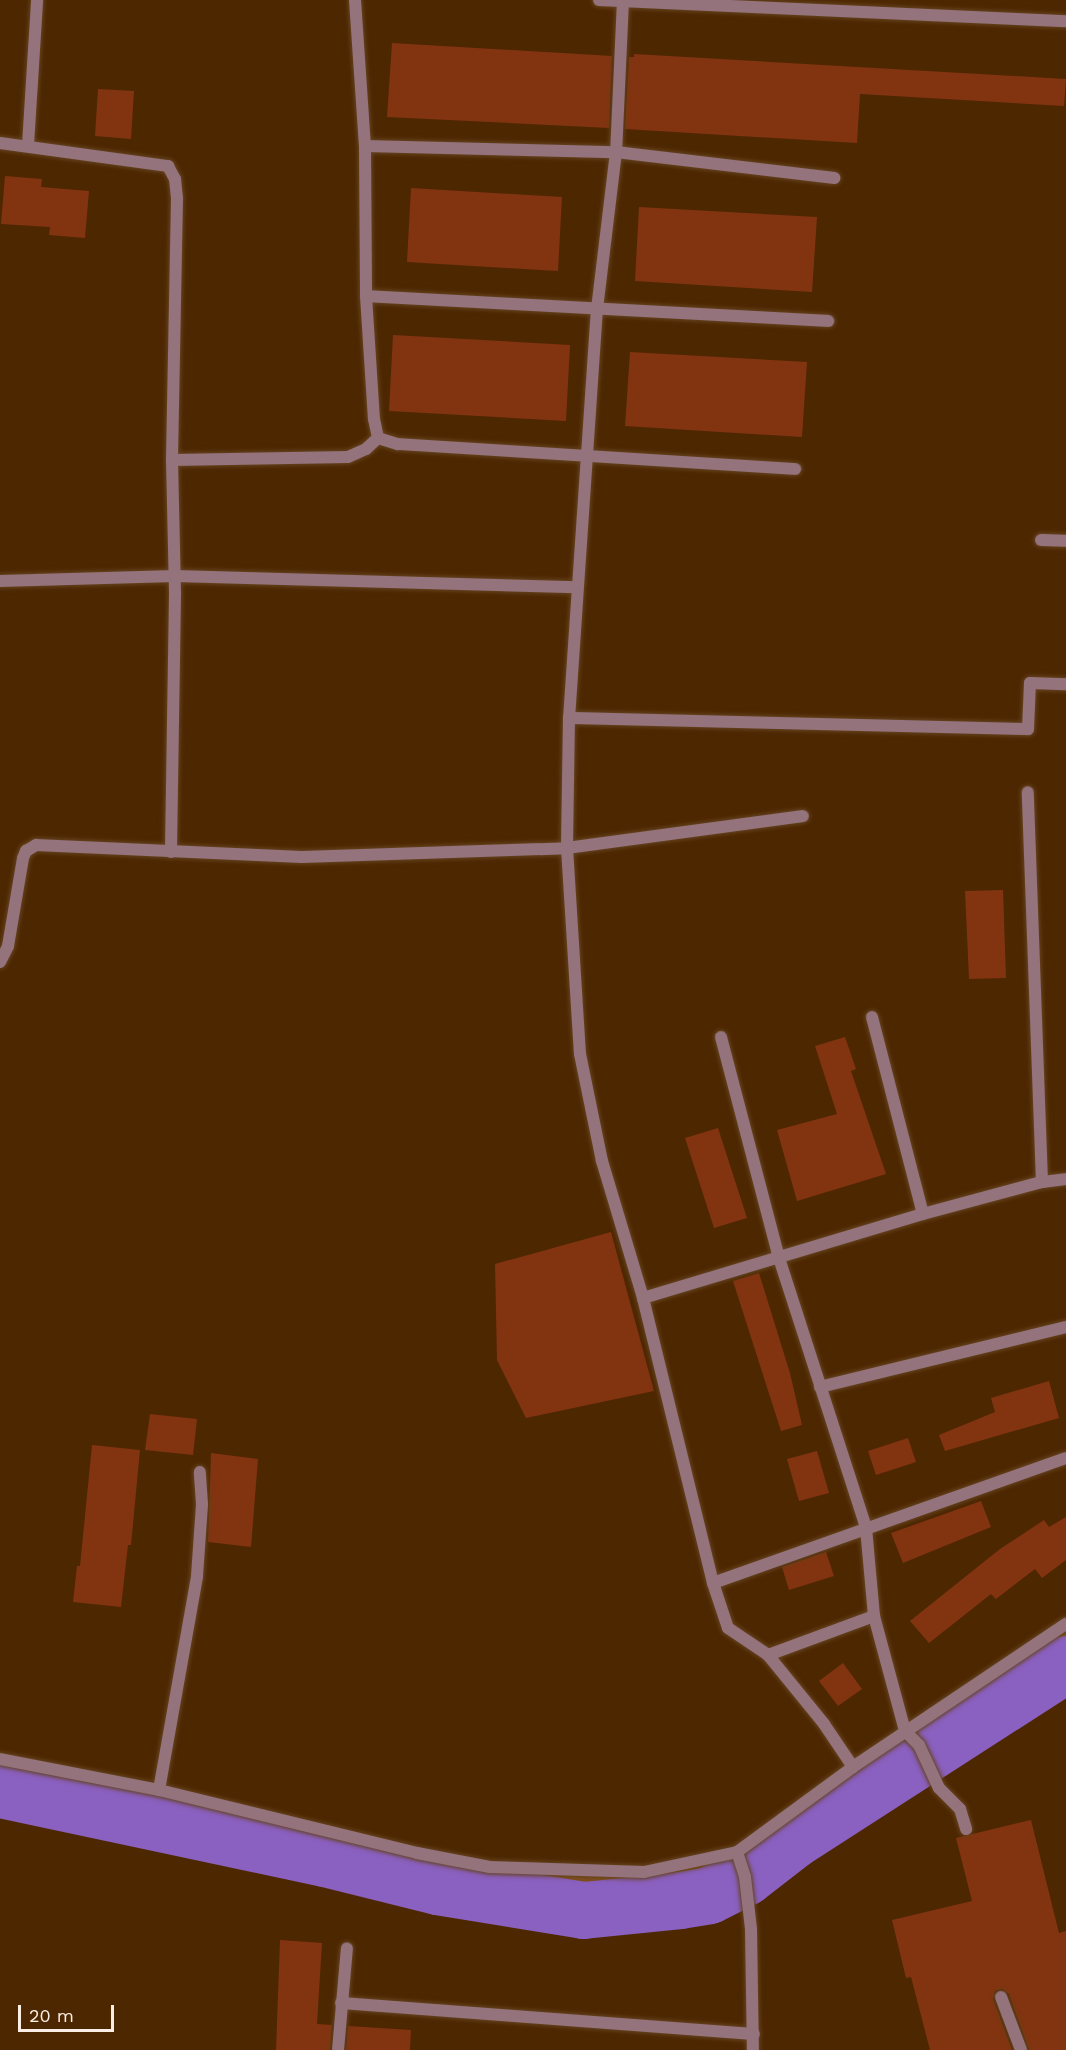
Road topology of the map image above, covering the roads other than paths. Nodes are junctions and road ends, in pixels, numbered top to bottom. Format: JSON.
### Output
{"nodes":[{"id":1,"x":37,"y":0,"type":"edge"},
{"id":2,"x":355,"y":0,"type":"edge"},
{"id":3,"x":599,"y":0,"type":"edge"},
{"id":4,"x":623,"y":1,"type":"edge"},
{"id":5,"x":850,"y":5,"type":"edge"},
{"id":6,"x":1066,"y":21,"type":"edge"},
{"id":7,"x":0,"y":143,"type":"edge"},
{"id":8,"x":28,"y":145,"type":"junction"},
{"id":9,"x":365,"y":146,"type":"junction"},
{"id":10,"x":616,"y":152,"type":"junction"},
{"id":11,"x":834,"y":178,"type":"dead end"},
{"id":12,"x":366,"y":296,"type":"junction"},
{"id":13,"x":597,"y":308,"type":"junction"},
{"id":14,"x":828,"y":321,"type":"dead end"},
{"id":15,"x":378,"y":438,"type":"junction"},
{"id":16,"x":586,"y":458,"type":"junction"},
{"id":17,"x":172,"y":460,"type":"junction"},
{"id":18,"x":795,"y":469,"type":"dead end"},
{"id":19,"x":1041,"y":540,"type":"dead end"},
{"id":20,"x":1066,"y":541,"type":"edge"},
{"id":21,"x":175,"y":576,"type":"junction"},
{"id":22,"x":0,"y":581,"type":"edge"},
{"id":23,"x":577,"y":587,"type":"junction"},
{"id":24,"x":1066,"y":684,"type":"edge"},
{"id":25,"x":569,"y":718,"type":"junction"},
{"id":26,"x":1028,"y":792,"type":"dead end"},
{"id":27,"x":803,"y":816,"type":"dead end"},
{"id":28,"x":567,"y":848,"type":"junction"},
{"id":29,"x":171,"y":852,"type":"junction"},
{"id":30,"x":0,"y":962,"type":"edge"},
{"id":31,"x":872,"y":1017,"type":"dead end"},
{"id":32,"x":721,"y":1037,"type":"dead end"},
{"id":33,"x":1066,"y":1179,"type":"edge"},
{"id":34,"x":1042,"y":1182,"type":"junction"},
{"id":35,"x":922,"y":1214,"type":"junction"},
{"id":36,"x":779,"y":1258,"type":"junction"},
{"id":37,"x":643,"y":1298,"type":"junction"},
{"id":38,"x":1066,"y":1327,"type":"edge"},
{"id":39,"x":820,"y":1387,"type":"junction"},
{"id":40,"x":1066,"y":1458,"type":"edge"},
{"id":41,"x":200,"y":1472,"type":"dead end"},
{"id":42,"x":866,"y":1528,"type":"junction"},
{"id":43,"x":713,"y":1583,"type":"junction"},
{"id":44,"x":874,"y":1616,"type":"junction"},
{"id":45,"x":1066,"y":1624,"type":"edge"},
{"id":46,"x":768,"y":1655,"type":"junction"},
{"id":47,"x":904,"y":1731,"type":"junction"},
{"id":48,"x":0,"y":1759,"type":"edge"},
{"id":49,"x":853,"y":1767,"type":"junction"},
{"id":50,"x":159,"y":1790,"type":"junction"},
{"id":51,"x":966,"y":1829,"type":"dead end"},
{"id":52,"x":737,"y":1852,"type":"junction"},
{"id":53,"x":347,"y":1948,"type":"dead end"},
{"id":54,"x":1001,"y":1997,"type":"dead end"},
{"id":55,"x":341,"y":2003,"type":"junction"},
{"id":56,"x":754,"y":2034,"type":"junction"},
{"id":57,"x":338,"y":2050,"type":"edge"},
{"id":58,"x":753,"y":2050,"type":"edge"},
{"id":59,"x":1021,"y":2050,"type":"edge"}],
"edges":[{"from":1,"to":8,"type":"street"},
{"from":2,"to":9,"type":"street"},
{"from":3,"to":4,"type":"street"},
{"from":4,"to":5,"type":"street"},
{"from":4,"to":10,"type":"street"},
{"from":5,"to":6,"type":"street"},
{"from":7,"to":8,"type":"street"},
{"from":8,"to":17,"type":"street"},
{"from":9,"to":10,"type":"street"},
{"from":9,"to":12,"type":"street"},
{"from":10,"to":11,"type":"street"},
{"from":10,"to":13,"type":"street"},
{"from":12,"to":13,"type":"street"},
{"from":12,"to":15,"type":"street"},
{"from":13,"to":14,"type":"street"},
{"from":13,"to":16,"type":"street"},
{"from":15,"to":16,"type":"street"},
{"from":15,"to":17,"type":"street"},
{"from":16,"to":18,"type":"street"},
{"from":16,"to":23,"type":"street"},
{"from":17,"to":21,"type":"street"},
{"from":19,"to":20,"type":"street"},
{"from":21,"to":22,"type":"street"},
{"from":21,"to":23,"type":"street"},
{"from":21,"to":29,"type":"street"},
{"from":23,"to":25,"type":"street"},
{"from":24,"to":25,"type":"street"},
{"from":25,"to":28,"type":"street"},
{"from":26,"to":34,"type":"street"},
{"from":27,"to":28,"type":"street"},
{"from":28,"to":29,"type":"street"},
{"from":28,"to":37,"type":"street"},
{"from":29,"to":30,"type":"street"},
{"from":31,"to":35,"type":"street"},
{"from":32,"to":36,"type":"street"},
{"from":33,"to":34,"type":"street"},
{"from":34,"to":35,"type":"street"},
{"from":35,"to":36,"type":"street"},
{"from":36,"to":37,"type":"street"},
{"from":36,"to":39,"type":"street"},
{"from":37,"to":43,"type":"street"},
{"from":38,"to":39,"type":"street"},
{"from":39,"to":42,"type":"street"},
{"from":40,"to":42,"type":"street"},
{"from":41,"to":50,"type":"street"},
{"from":42,"to":43,"type":"street"},
{"from":42,"to":44,"type":"street"},
{"from":43,"to":46,"type":"street"},
{"from":44,"to":46,"type":"street"},
{"from":44,"to":47,"type":"street"},
{"from":45,"to":47,"type":"street"},
{"from":46,"to":49,"type":"street"},
{"from":47,"to":49,"type":"street"},
{"from":47,"to":51,"type":"street"},
{"from":48,"to":50,"type":"street"},
{"from":49,"to":52,"type":"street"},
{"from":50,"to":52,"type":"street"},
{"from":52,"to":56,"type":"street"},
{"from":53,"to":55,"type":"street"},
{"from":54,"to":59,"type":"street"},
{"from":55,"to":56,"type":"street"},
{"from":55,"to":57,"type":"street"},
{"from":56,"to":58,"type":"street"}]}
